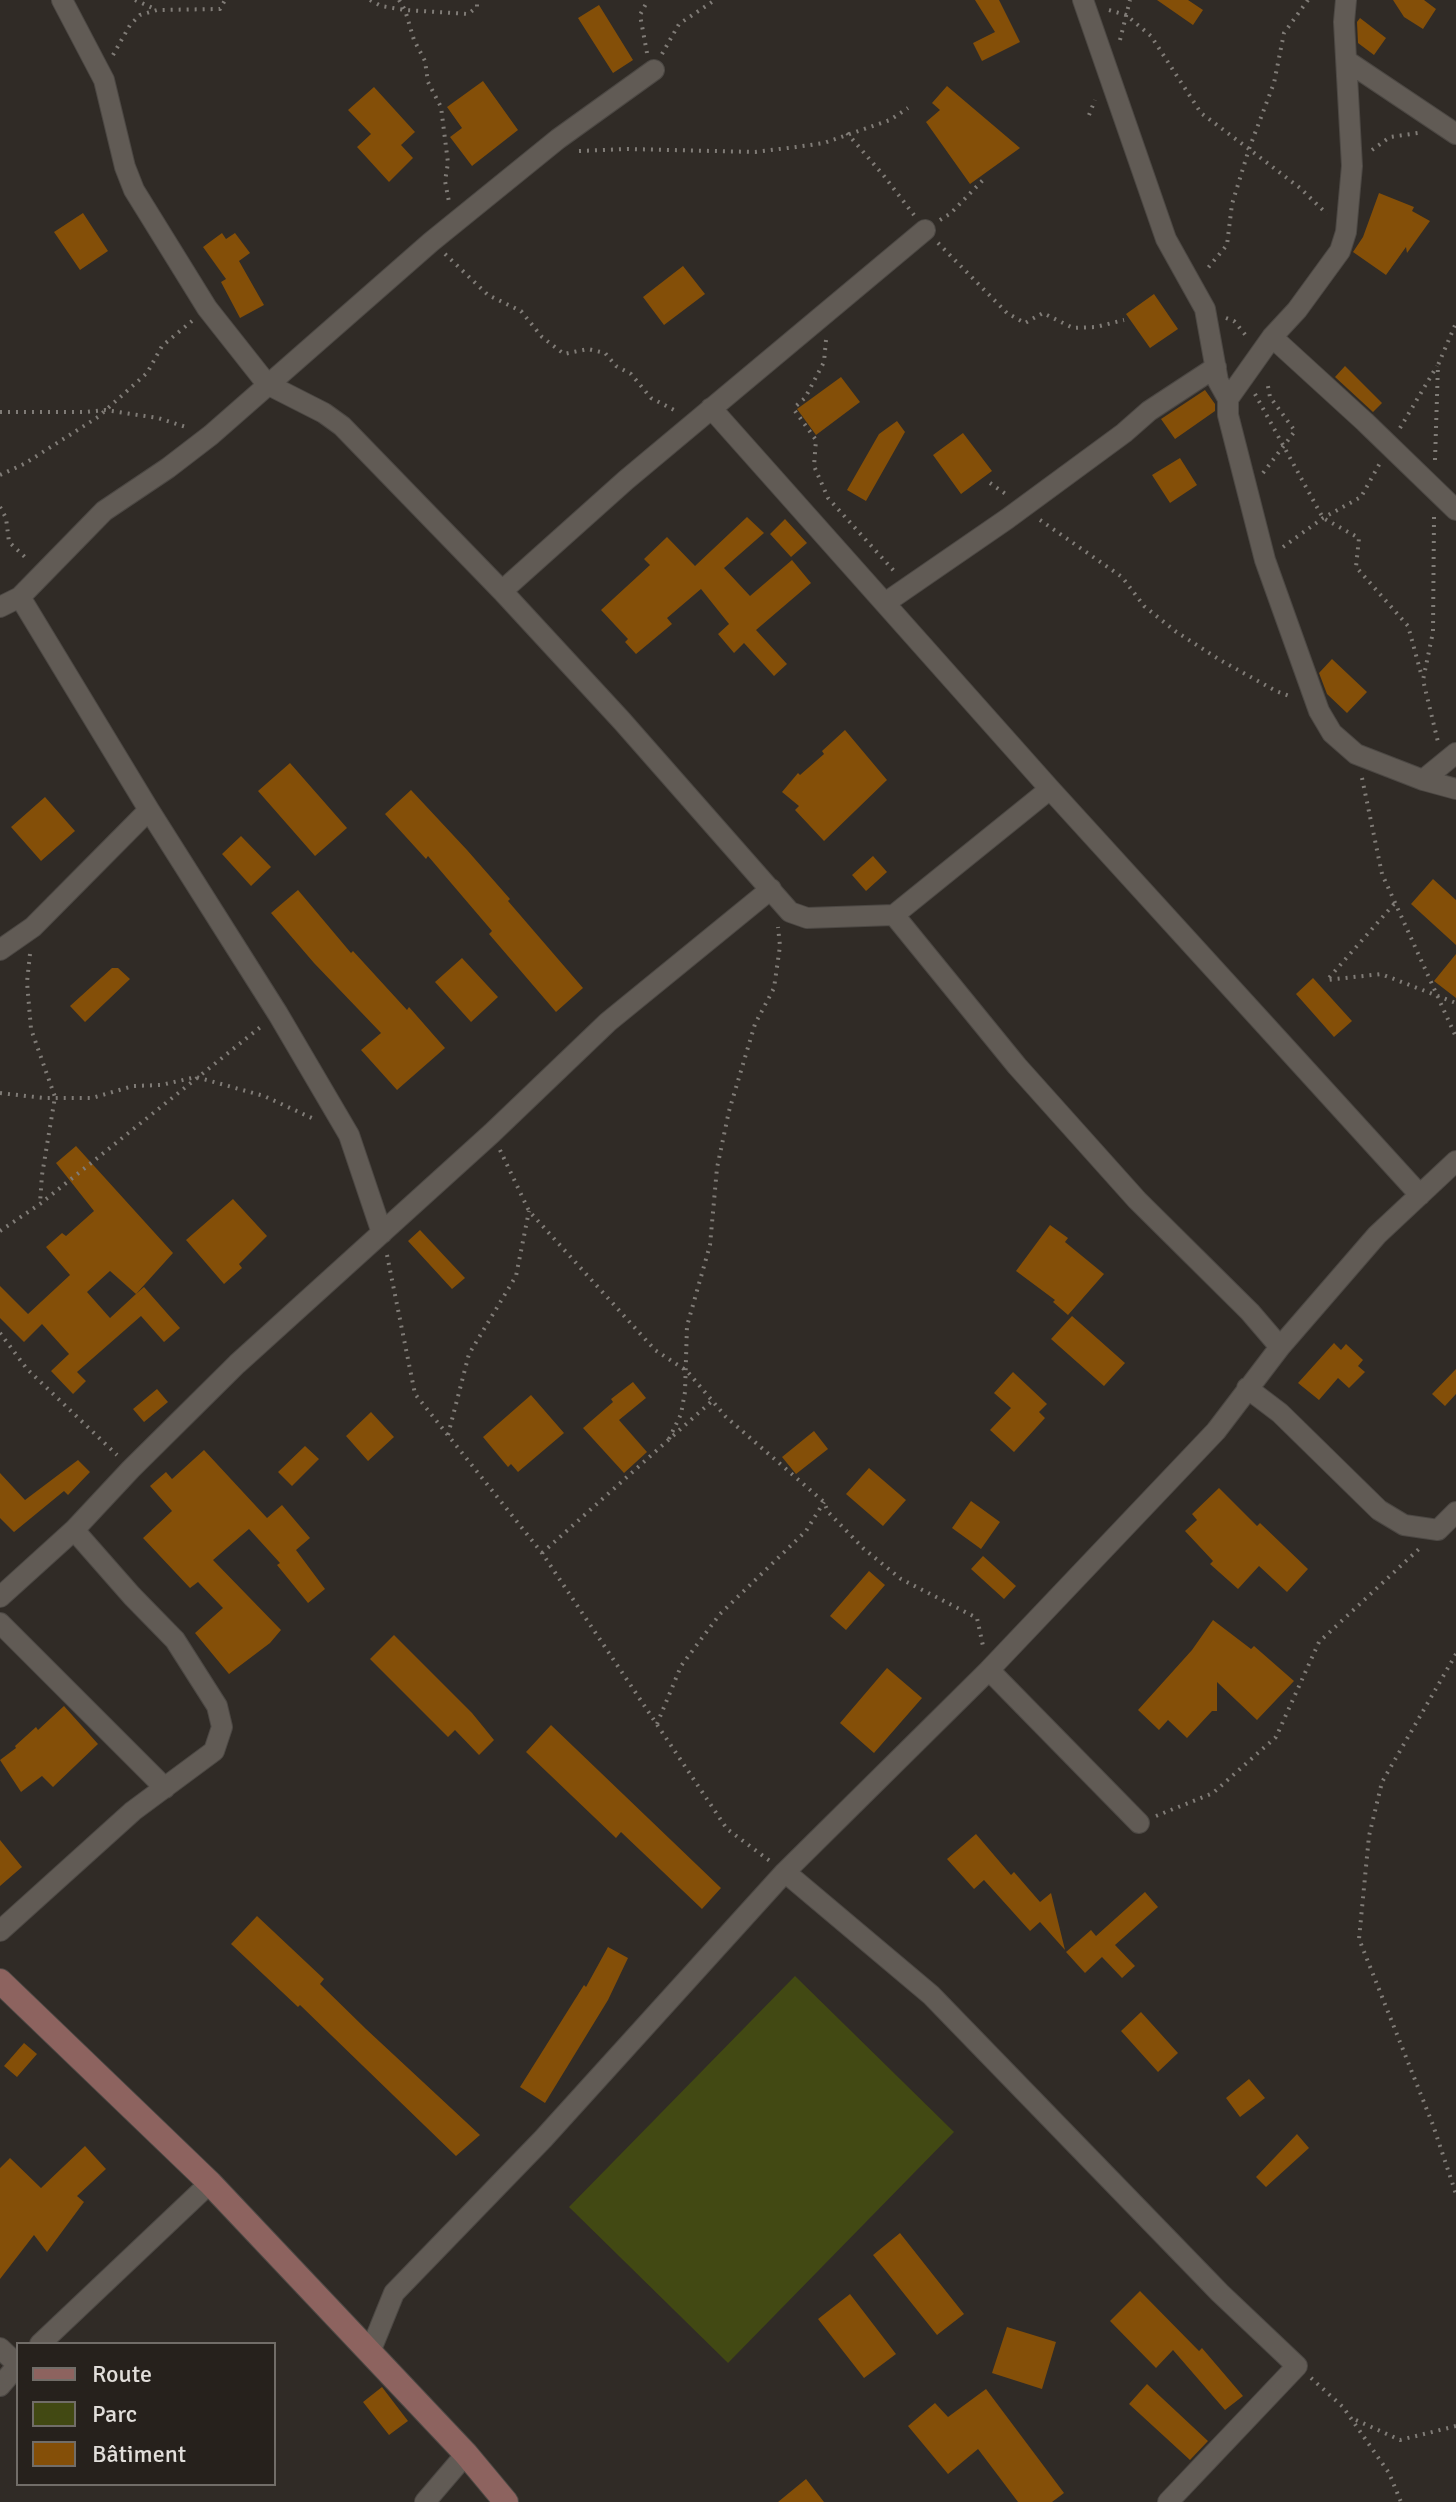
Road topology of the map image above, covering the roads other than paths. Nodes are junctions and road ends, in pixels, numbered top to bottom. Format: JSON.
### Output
{"nodes":[{"id":1,"x":62,"y":0,"type":"edge"},
{"id":2,"x":1083,"y":0,"type":"edge"},
{"id":3,"x":1346,"y":0,"type":"edge"},
{"id":4,"x":1347,"y":61,"type":"junction"},
{"id":5,"x":654,"y":70,"type":"road end"},
{"id":6,"x":1456,"y":134,"type":"edge"},
{"id":7,"x":925,"y":230,"type":"road end"},
{"id":8,"x":1266,"y":345,"type":"junction"},
{"id":9,"x":1216,"y":367,"type":"junction"},
{"id":10,"x":267,"y":384,"type":"junction"},
{"id":11,"x":1228,"y":399,"type":"junction"},
{"id":12,"x":711,"y":408,"type":"junction"},
{"id":13,"x":1456,"y":510,"type":"edge"},
{"id":14,"x":502,"y":591,"type":"junction"},
{"id":15,"x":20,"y":597,"type":"junction"},
{"id":16,"x":885,"y":603,"type":"junction"},
{"id":17,"x":0,"y":607,"type":"edge"},
{"id":18,"x":1450,"y":759,"type":"edge"},
{"id":19,"x":1423,"y":780,"type":"junction"},
{"id":20,"x":1050,"y":789,"type":"junction"},
{"id":21,"x":1456,"y":789,"type":"edge"},
{"id":22,"x":149,"y":810,"type":"junction"},
{"id":23,"x":776,"y":895,"type":"junction"},
{"id":24,"x":894,"y":915,"type":"junction"},
{"id":25,"x":0,"y":950,"type":"edge"},
{"id":26,"x":1456,"y":1161,"type":"edge"},
{"id":27,"x":1420,"y":1195,"type":"junction"},
{"id":28,"x":382,"y":1233,"type":"junction"},
{"id":29,"x":1280,"y":1347,"type":"junction"},
{"id":30,"x":1247,"y":1388,"type":"junction"},
{"id":31,"x":1456,"y":1512,"type":"edge"},
{"id":32,"x":74,"y":1530,"type":"junction"},
{"id":33,"x":0,"y":1597,"type":"edge"},
{"id":34,"x":0,"y":1623,"type":"edge"},
{"id":35,"x":989,"y":1670,"type":"junction"},
{"id":36,"x":165,"y":1788,"type":"junction"},
{"id":37,"x":1139,"y":1823,"type":"road end"},
{"id":38,"x":785,"y":1872,"type":"junction"},
{"id":39,"x":0,"y":1931,"type":"edge"},
{"id":40,"x":0,"y":1981,"type":"edge"},
{"id":41,"x":210,"y":2183,"type":"junction"},
{"id":42,"x":42,"y":2342,"type":"edge"},
{"id":43,"x":0,"y":2348,"type":"edge"},
{"id":44,"x":370,"y":2352,"type":"junction"},
{"id":45,"x":16,"y":2363,"type":"edge"},
{"id":46,"x":16,"y":2367,"type":"edge"},
{"id":47,"x":0,"y":2386,"type":"edge"},
{"id":48,"x":466,"y":2454,"type":"junction"},
{"id":49,"x":425,"y":2502,"type":"edge"},
{"id":50,"x":506,"y":2502,"type":"edge"},
{"id":51,"x":1168,"y":2502,"type":"edge"}],
"edges":[{"from":1,"to":10,"type":"street"},
{"from":2,"to":9,"type":"street"},
{"from":3,"to":4,"type":"street"},
{"from":4,"to":6,"type":"street"},
{"from":4,"to":8,"type":"street"},
{"from":5,"to":10,"type":"street"},
{"from":7,"to":12,"type":"street"},
{"from":8,"to":11,"type":"street"},
{"from":8,"to":13,"type":"street"},
{"from":9,"to":11,"type":"street"},
{"from":9,"to":16,"type":"street"},
{"from":10,"to":14,"type":"street"},
{"from":10,"to":15,"type":"street"},
{"from":11,"to":19,"type":"street"},
{"from":12,"to":14,"type":"street"},
{"from":12,"to":16,"type":"street"},
{"from":14,"to":23,"type":"street"},
{"from":15,"to":17,"type":"street"},
{"from":15,"to":22,"type":"street"},
{"from":16,"to":20,"type":"street"},
{"from":18,"to":19,"type":"street"},
{"from":19,"to":21,"type":"street"},
{"from":20,"to":24,"type":"street"},
{"from":20,"to":27,"type":"street"},
{"from":22,"to":25,"type":"street"},
{"from":22,"to":28,"type":"street"},
{"from":23,"to":24,"type":"street"},
{"from":23,"to":28,"type":"street"},
{"from":24,"to":29,"type":"street"},
{"from":26,"to":27,"type":"street"},
{"from":27,"to":29,"type":"street"},
{"from":28,"to":32,"type":"street"},
{"from":29,"to":30,"type":"street"},
{"from":30,"to":31,"type":"street"},
{"from":30,"to":35,"type":"street"},
{"from":32,"to":33,"type":"street"},
{"from":32,"to":36,"type":"street"},
{"from":34,"to":36,"type":"street"},
{"from":35,"to":37,"type":"street"},
{"from":35,"to":38,"type":"street"},
{"from":36,"to":39,"type":"street"},
{"from":38,"to":44,"type":"street"},
{"from":38,"to":51,"type":"street"},
{"from":40,"to":41,"type":"main road"},
{"from":41,"to":42,"type":"street"},
{"from":41,"to":44,"type":"main road"},
{"from":43,"to":45,"type":"street"},
{"from":44,"to":48,"type":"main road"},
{"from":46,"to":47,"type":"street"},
{"from":48,"to":49,"type":"street"},
{"from":48,"to":50,"type":"main road"}]}
